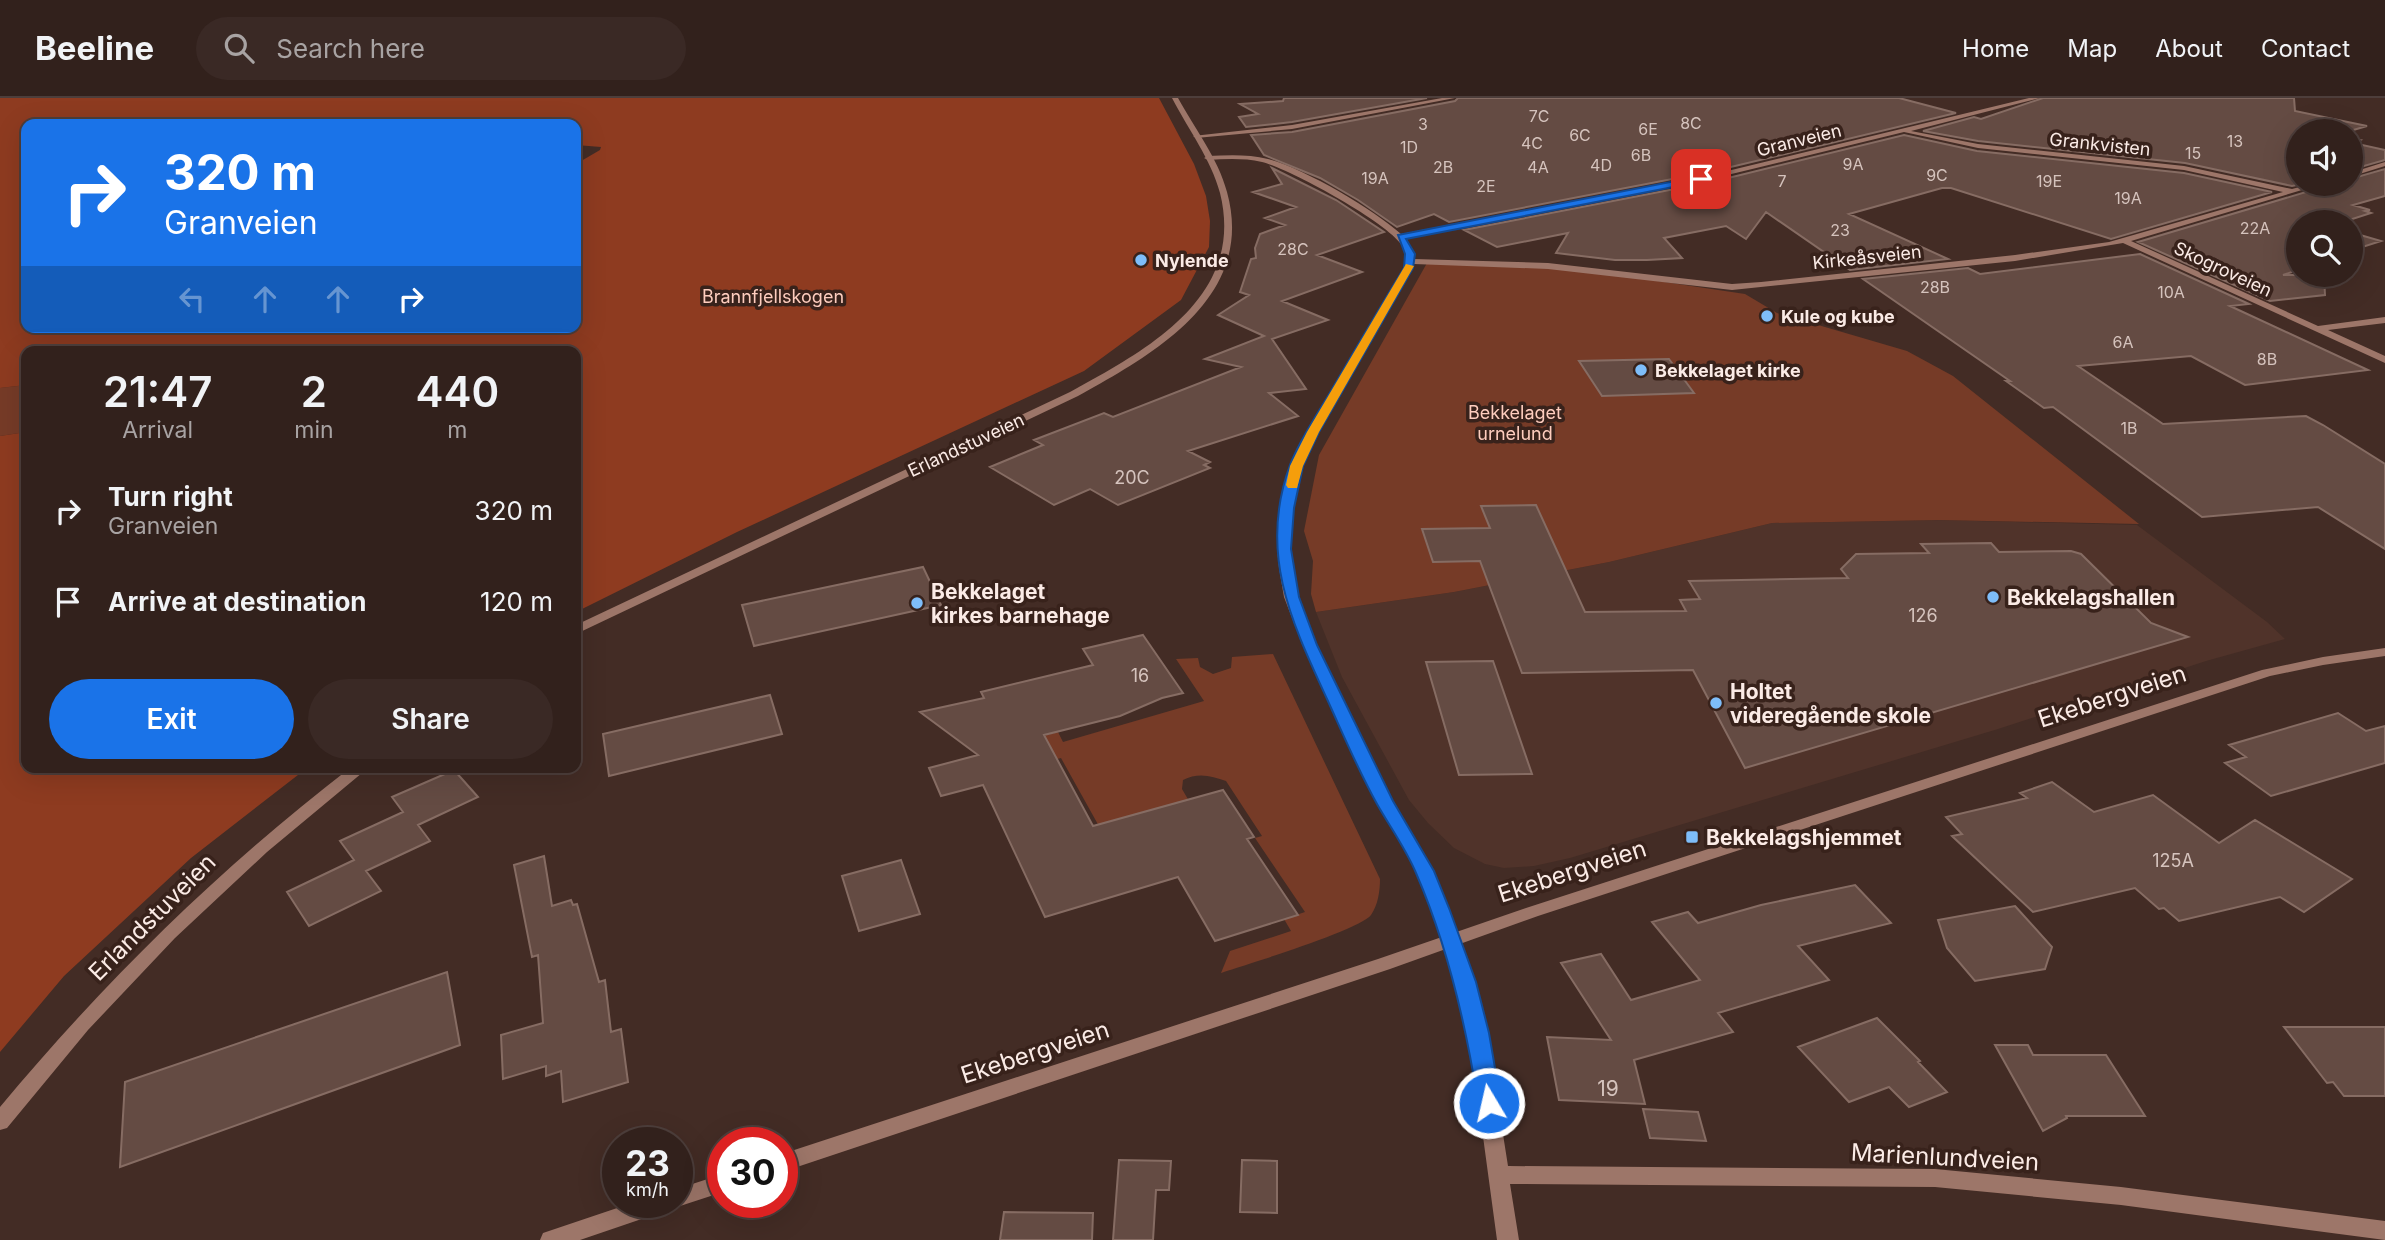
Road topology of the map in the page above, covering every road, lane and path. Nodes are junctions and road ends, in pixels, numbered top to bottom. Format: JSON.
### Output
{"nodes":[{"id":1,"x":1175,"y":98,"type":"edge"},
{"id":2,"x":1452,"y":98,"type":"edge"},
{"id":3,"x":2037,"y":98,"type":"edge"},
{"id":4,"x":1903,"y":131,"type":"junction"},
{"id":5,"x":1196,"y":136,"type":"junction"},
{"id":6,"x":1209,"y":158,"type":"junction"},
{"id":7,"x":2385,"y":164,"type":"edge"},
{"id":8,"x":2363,"y":171,"type":"edge"},
{"id":9,"x":2286,"y":189,"type":"edge"},
{"id":10,"x":2286,"y":193,"type":"edge"},
{"id":11,"x":1401,"y":237,"type":"junction"},
{"id":12,"x":2125,"y":242,"type":"junction"},
{"id":13,"x":1411,"y":261,"type":"junction"},
{"id":14,"x":2385,"y":320,"type":"edge"},
{"id":15,"x":2314,"y":329,"type":"junction"},
{"id":16,"x":2385,"y":360,"type":"edge"},
{"id":17,"x":581,"y":628,"type":"edge"},
{"id":18,"x":2385,"y":652,"type":"edge"},
{"id":19,"x":354,"y":773,"type":"edge"},
{"id":20,"x":1451,"y":940,"type":"junction"},
{"id":21,"x":0,"y":1122,"type":"edge"},
{"id":22,"x":798,"y":1158,"type":"edge"},
{"id":23,"x":1499,"y":1175,"type":"junction"},
{"id":24,"x":616,"y":1218,"type":"edge"},
{"id":25,"x":2385,"y":1231,"type":"edge"},
{"id":26,"x":551,"y":1240,"type":"edge"},
{"id":27,"x":1508,"y":1240,"type":"edge"}],
"edges":[{"from":1,"to":5,"type":"street","name":"Erlandstuveien"},
{"from":2,"to":5,"type":"street"},
{"from":3,"to":4,"type":"street","name":"Granveien"},
{"from":4,"to":9,"type":"street","name":"Grankvisten"},
{"from":4,"to":11,"type":"street","name":"Granveien"},
{"from":5,"to":6,"type":"street","name":"Erlandstuveien"},
{"from":6,"to":11,"type":"street"},
{"from":6,"to":17,"type":"street","name":"Erlandstuveien"},
{"from":7,"to":8,"type":"street"},
{"from":10,"to":12,"type":"street","name":"Kirkeåsveien"},
{"from":11,"to":13,"type":"street"},
{"from":12,"to":13,"type":"street","name":"Kirkeåsveien"},
{"from":12,"to":15,"type":"street","name":"Skogroveien"},
{"from":13,"to":20,"type":"street"},
{"from":14,"to":15,"type":"street"},
{"from":15,"to":16,"type":"street","name":"Skogroveien"},
{"from":18,"to":20,"type":"street","name":"Ekebergveien"},
{"from":19,"to":21,"type":"street","name":"Erlandstuveien"},
{"from":20,"to":22,"type":"street","name":"Ekebergveien"},
{"from":20,"to":23,"type":"street"},
{"from":23,"to":25,"type":"street","name":"Marienlundveien"},
{"from":23,"to":27,"type":"street"},
{"from":24,"to":26,"type":"street"}]}
